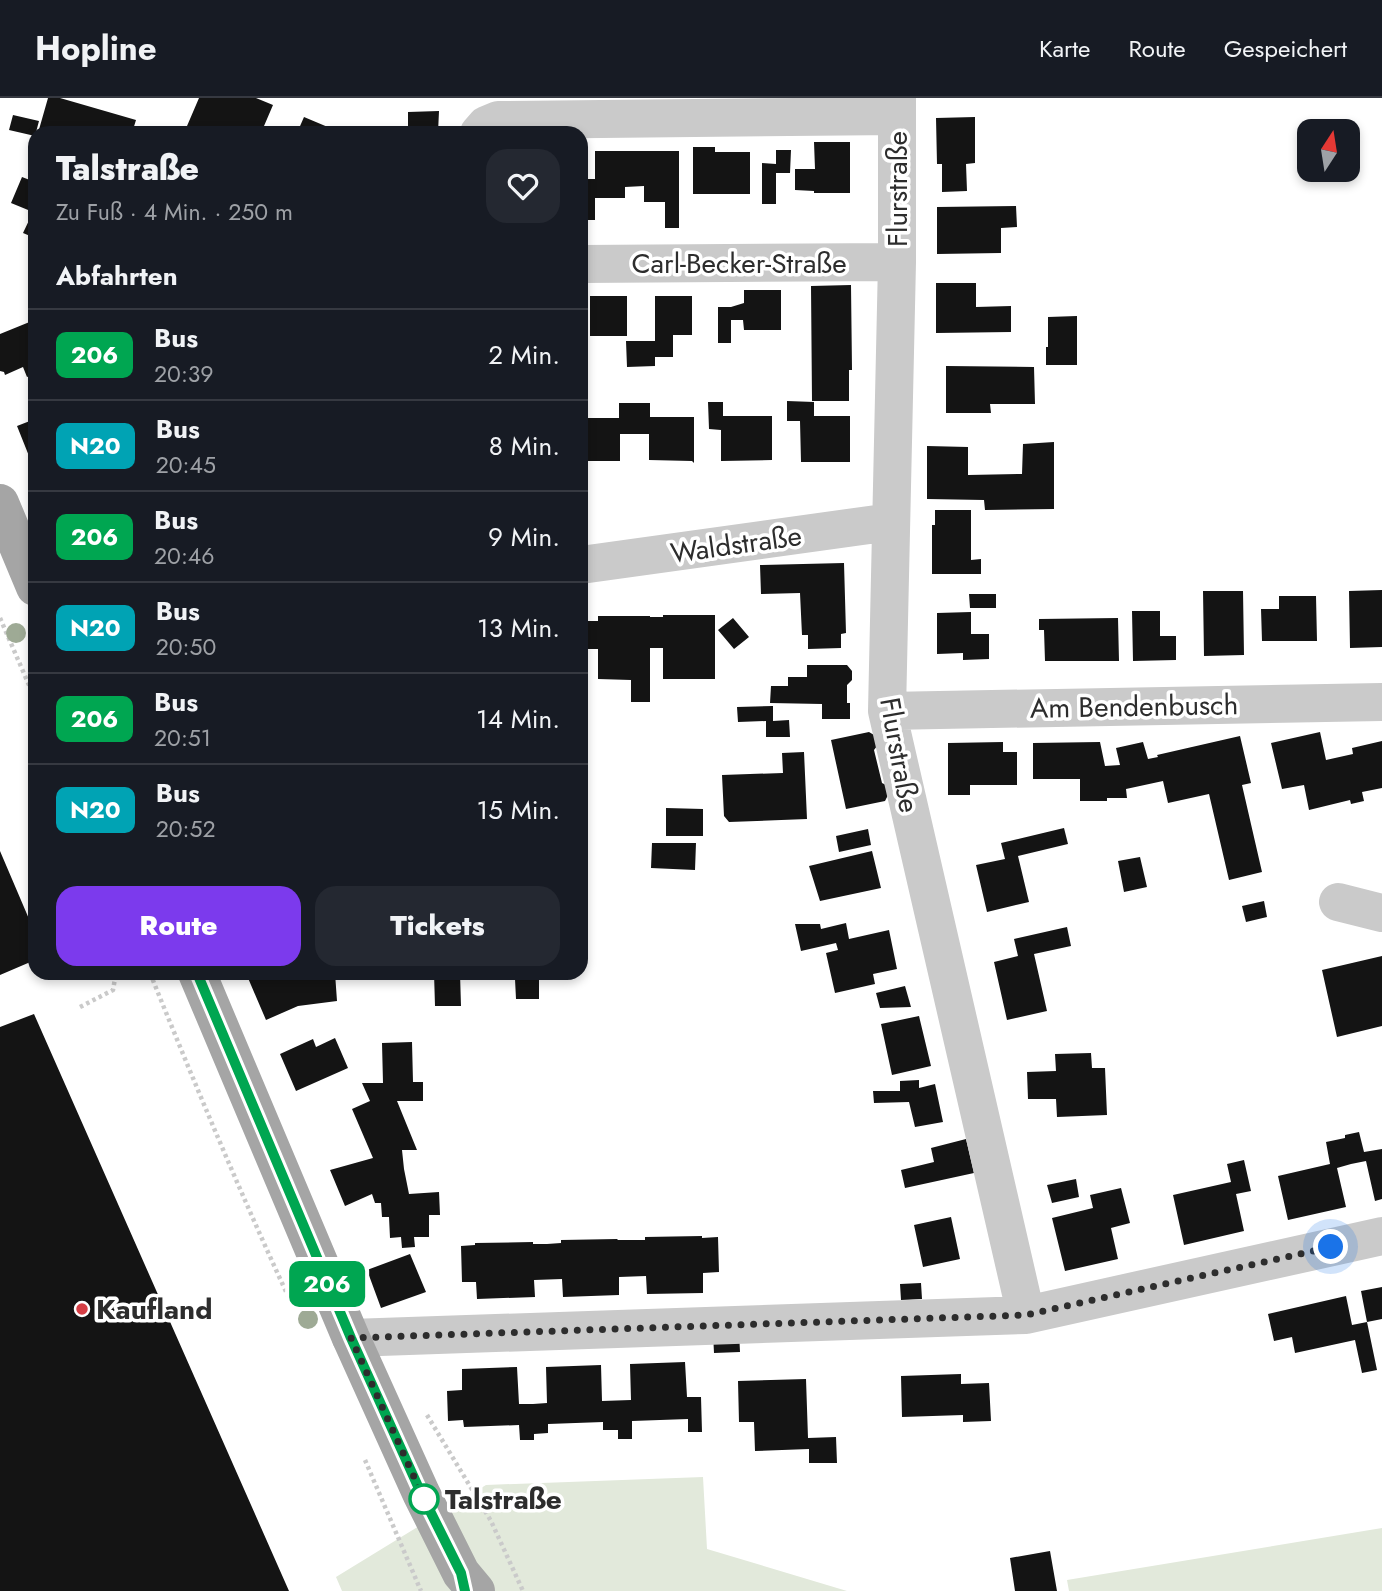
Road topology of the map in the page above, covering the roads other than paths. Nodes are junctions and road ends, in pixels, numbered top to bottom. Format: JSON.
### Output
{"nodes":[{"id":1,"x":897,"y":107,"type":"edge"},
{"id":2,"x":485,"y":126,"type":"edge"},
{"id":3,"x":897,"y":262,"type":"junction"},
{"id":4,"x":588,"y":264,"type":"edge"},
{"id":5,"x":0,"y":503,"type":"edge"},
{"id":6,"x":891,"y":522,"type":"junction"},
{"id":7,"x":588,"y":564,"type":"edge"},
{"id":8,"x":28,"y":570,"type":"edge"},
{"id":9,"x":1382,"y":702,"type":"edge"},
{"id":10,"x":887,"y":711,"type":"junction"},
{"id":11,"x":1338,"y":902,"type":"dead end"},
{"id":12,"x":1382,"y":913,"type":"edge"},
{"id":13,"x":200,"y":980,"type":"edge"},
{"id":14,"x":1382,"y":1236,"type":"edge"},
{"id":15,"x":1026,"y":1315,"type":"junction"},
{"id":16,"x":351,"y":1338,"type":"junction"},
{"id":17,"x":467,"y":1585,"type":"edge"}],
"edges":[{"from":1,"to":2,"type":"street"},
{"from":1,"to":3,"type":"street","name":"Flurstraße"},
{"from":3,"to":4,"type":"street","name":"Carl-Becker-Straße"},
{"from":3,"to":6,"type":"street","name":"Flurstraße"},
{"from":5,"to":8,"type":"main road"},
{"from":6,"to":7,"type":"street","name":"Waldstraße"},
{"from":6,"to":10,"type":"street","name":"Flurstraße"},
{"from":9,"to":10,"type":"street","name":"Am Bendenbusch"},
{"from":10,"to":15,"type":"street","name":"Flurstraße"},
{"from":11,"to":12,"type":"street"},
{"from":13,"to":16,"type":"main road"},
{"from":14,"to":15,"type":"street"},
{"from":15,"to":16,"type":"street"},
{"from":16,"to":17,"type":"main road"}]}
